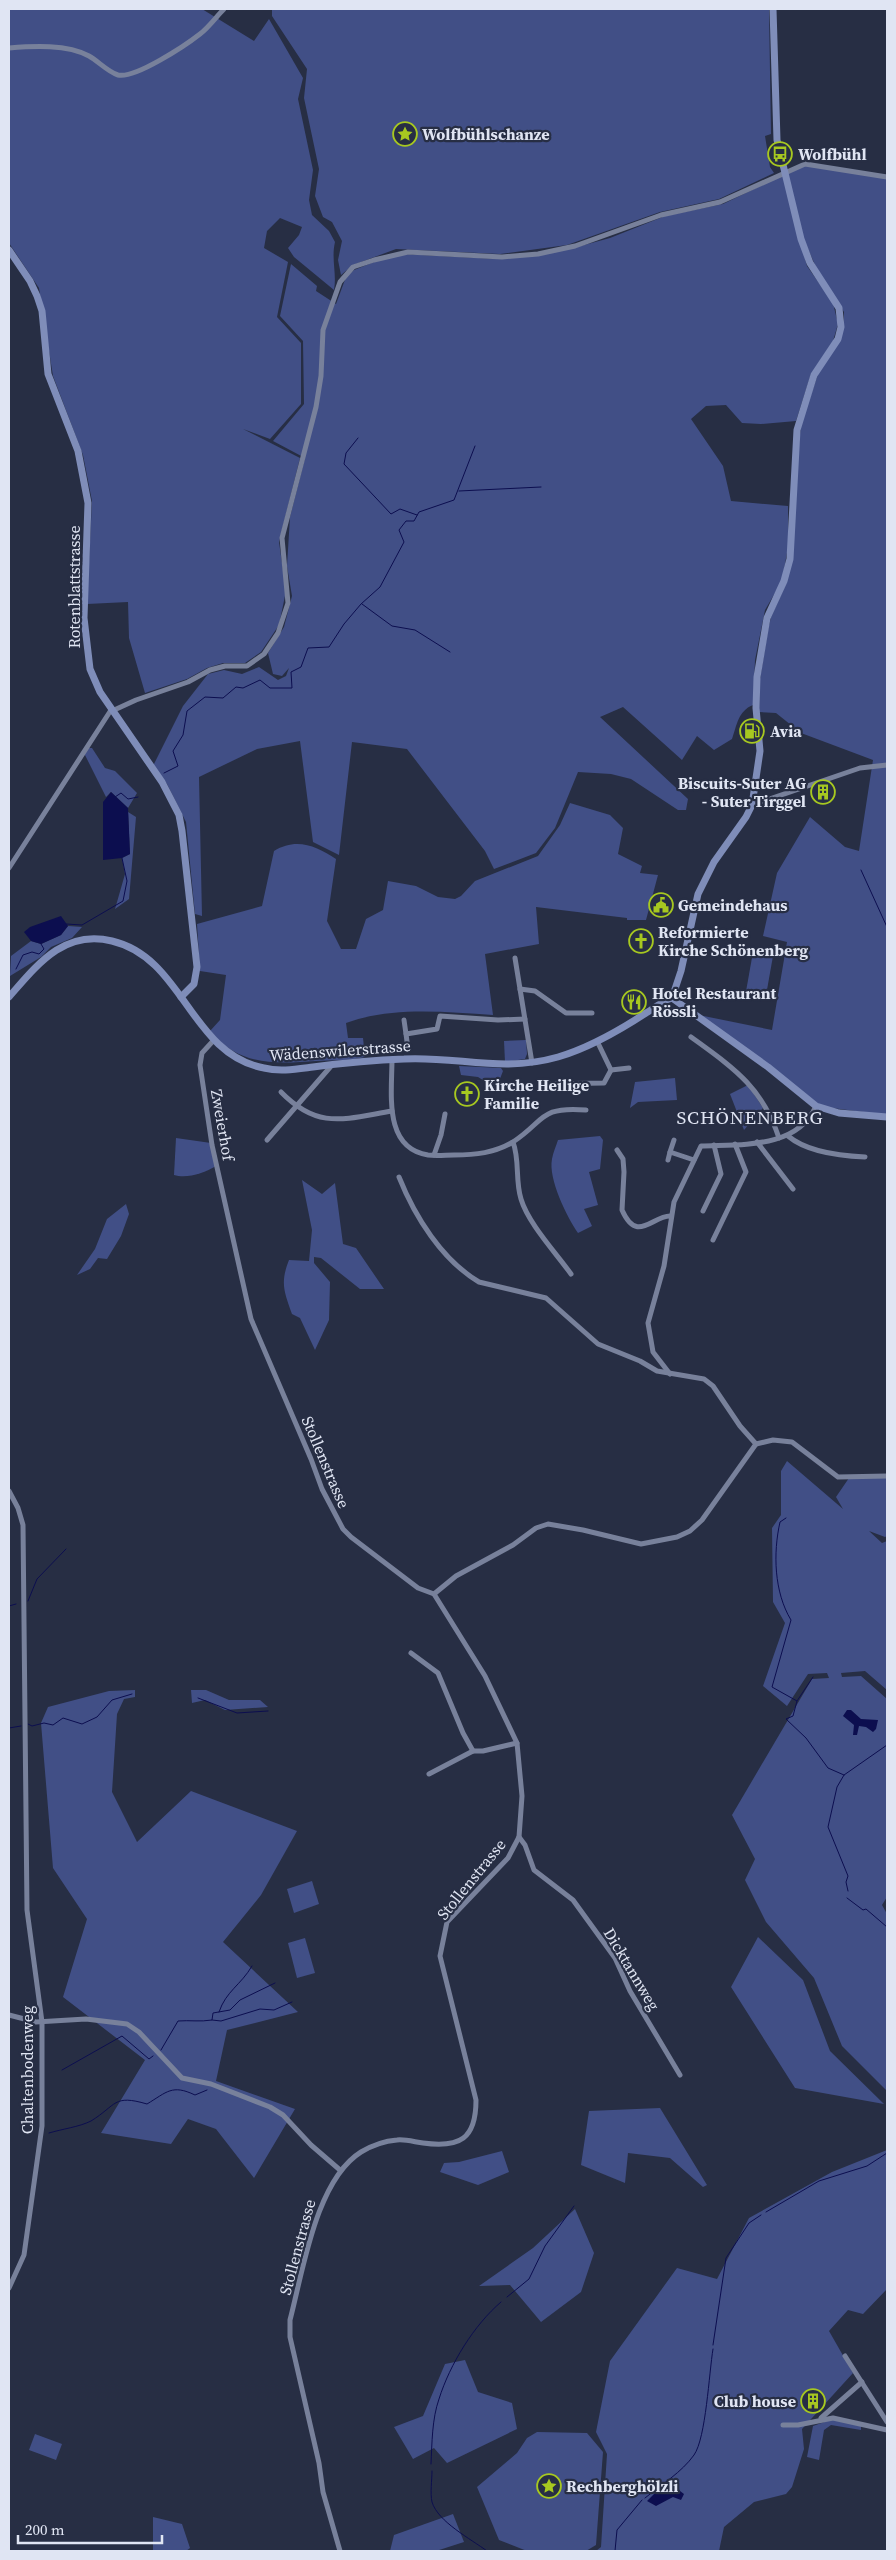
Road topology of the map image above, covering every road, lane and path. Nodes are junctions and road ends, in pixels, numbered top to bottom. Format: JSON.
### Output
{"nodes":[{"id":1,"x":224,"y":9,"type":"edge"},
{"id":2,"x":773,"y":9,"type":"edge"},
{"id":3,"x":9,"y":48,"type":"edge"},
{"id":4,"x":784,"y":172,"type":"junction"},
{"id":5,"x":887,"y":177,"type":"edge"},
{"id":6,"x":9,"y":250,"type":"edge"},
{"id":7,"x":112,"y":711,"type":"junction"},
{"id":8,"x":887,"y":765,"type":"edge"},
{"id":9,"x":752,"y":805,"type":"junction"},
{"id":10,"x":9,"y":868,"type":"edge"},
{"id":11,"x":515,"y":958,"type":"dead end"},
{"id":12,"x":520,"y":989,"type":"junction"},
{"id":13,"x":9,"y":997,"type":"edge"},
{"id":14,"x":181,"y":997,"type":"junction"},
{"id":15,"x":672,"y":998,"type":"junction"},
{"id":16,"x":592,"y":1013,"type":"dead end"},
{"id":17,"x":525,"y":1019,"type":"junction"},
{"id":18,"x":404,"y":1020,"type":"dead end"},
{"id":19,"x":406,"y":1034,"type":"junction"},
{"id":20,"x":690,"y":1037,"type":"dead end"},
{"id":21,"x":213,"y":1040,"type":"junction"},
{"id":22,"x":597,"y":1041,"type":"junction"},
{"id":23,"x":408,"y":1049,"type":"dead end"},
{"id":24,"x":392,"y":1059,"type":"junction"},
{"id":25,"x":532,"y":1063,"type":"junction"},
{"id":26,"x":332,"y":1065,"type":"junction"},
{"id":27,"x":629,"y":1068,"type":"dead end"},
{"id":28,"x":611,"y":1070,"type":"junction"},
{"id":29,"x":543,"y":1084,"type":"dead end"},
{"id":30,"x":281,"y":1092,"type":"dead end"},
{"id":31,"x":816,"y":1106,"type":"junction"},
{"id":32,"x":295,"y":1107,"type":"junction"},
{"id":33,"x":586,"y":1110,"type":"dead end"},
{"id":34,"x":392,"y":1111,"type":"junction"},
{"id":35,"x":445,"y":1114,"type":"dead end"},
{"id":36,"x":887,"y":1117,"type":"edge"},
{"id":37,"x":788,"y":1136,"type":"junction"},
{"id":38,"x":779,"y":1138,"type":"junction"},
{"id":39,"x":267,"y":1140,"type":"dead end"},
{"id":40,"x":674,"y":1140,"type":"dead end"},
{"id":41,"x":513,"y":1142,"type":"junction"},
{"id":42,"x":757,"y":1142,"type":"junction"},
{"id":43,"x":735,"y":1144,"type":"junction"},
{"id":44,"x":714,"y":1145,"type":"junction"},
{"id":45,"x":617,"y":1150,"type":"dead end"},
{"id":46,"x":670,"y":1152,"type":"junction"},
{"id":47,"x":434,"y":1155,"type":"junction"},
{"id":48,"x":866,"y":1157,"type":"dead end"},
{"id":49,"x":668,"y":1160,"type":"dead end"},
{"id":50,"x":694,"y":1160,"type":"junction"},
{"id":51,"x":399,"y":1177,"type":"dead end"},
{"id":52,"x":793,"y":1188,"type":"dead end"},
{"id":53,"x":703,"y":1211,"type":"dead end"},
{"id":54,"x":670,"y":1216,"type":"junction"},
{"id":55,"x":230,"y":1218,"type":"joint"},
{"id":56,"x":713,"y":1240,"type":"dead end"},
{"id":57,"x":571,"y":1274,"type":"dead end"},
{"id":58,"x":670,"y":1374,"type":"junction"},
{"id":59,"x":756,"y":1444,"type":"junction"},
{"id":60,"x":887,"y":1476,"type":"edge"},
{"id":61,"x":9,"y":1491,"type":"edge"},
{"id":62,"x":434,"y":1594,"type":"junction"},
{"id":63,"x":411,"y":1653,"type":"dead end"},
{"id":64,"x":517,"y":1744,"type":"junction"},
{"id":65,"x":473,"y":1751,"type":"junction"},
{"id":66,"x":429,"y":1774,"type":"dead end"},
{"id":67,"x":519,"y":1837,"type":"junction"},
{"id":68,"x":9,"y":2015,"type":"edge"},
{"id":69,"x":42,"y":2022,"type":"junction"},
{"id":70,"x":680,"y":2075,"type":"dead end"},
{"id":71,"x":340,"y":2170,"type":"junction"},
{"id":72,"x":9,"y":2288,"type":"edge"},
{"id":73,"x":845,"y":2356,"type":"dead end"},
{"id":74,"x":862,"y":2382,"type":"junction"},
{"id":75,"x":821,"y":2419,"type":"junction"},
{"id":76,"x":887,"y":2422,"type":"edge"},
{"id":77,"x":782,"y":2425,"type":"dead end"},
{"id":78,"x":887,"y":2430,"type":"edge"},
{"id":79,"x":340,"y":2551,"type":"edge"}],
"edges":[{"from":1,"to":3,"type":"street"},
{"from":2,"to":4,"type":"street"},
{"from":4,"to":5,"type":"street"},
{"from":4,"to":7,"type":"street"},
{"from":4,"to":9,"type":"street"},
{"from":6,"to":7,"type":"street","name":"Rotenblattstrasse"},
{"from":7,"to":10,"type":"street"},
{"from":7,"to":14,"type":"street","name":"Rotenblattstrasse"},
{"from":8,"to":9,"type":"street"},
{"from":9,"to":15,"type":"street"},
{"from":11,"to":12,"type":"street"},
{"from":12,"to":16,"type":"street"},
{"from":12,"to":17,"type":"street"},
{"from":13,"to":14,"type":"street","name":"Wädenswilerstrasse"},
{"from":14,"to":21,"type":"street","name":"Wädenswilerstrasse"},
{"from":15,"to":22,"type":"street","name":"Wädenswilerstrasse"},
{"from":15,"to":31,"type":"street"},
{"from":17,"to":19,"type":"street"},
{"from":17,"to":25,"type":"street"},
{"from":18,"to":19,"type":"street"},
{"from":19,"to":23,"type":"street"},
{"from":20,"to":38,"type":"street"},
{"from":21,"to":26,"type":"street","name":"Wädenswilerstrasse"},
{"from":21,"to":55,"type":"street","name":"Zweierhof"},
{"from":22,"to":25,"type":"street","name":"Wädenswilerstrasse"},
{"from":22,"to":28,"type":"street"},
{"from":24,"to":25,"type":"street","name":"Wädenswilerstrasse"},
{"from":24,"to":26,"type":"street","name":"Wädenswilerstrasse"},
{"from":24,"to":34,"type":"street"},
{"from":26,"to":32,"type":"street"},
{"from":27,"to":28,"type":"street"},
{"from":28,"to":29,"type":"street"},
{"from":30,"to":32,"type":"street"},
{"from":31,"to":36,"type":"street"},
{"from":31,"to":37,"type":"street"},
{"from":32,"to":34,"type":"street"},
{"from":32,"to":39,"type":"street"},
{"from":33,"to":41,"type":"street"},
{"from":34,"to":47,"type":"street"},
{"from":35,"to":47,"type":"street"},
{"from":37,"to":38,"type":"street"},
{"from":37,"to":48,"type":"street"},
{"from":38,"to":42,"type":"street"},
{"from":40,"to":46,"type":"street"},
{"from":41,"to":47,"type":"street"},
{"from":41,"to":57,"type":"street"},
{"from":42,"to":43,"type":"street"},
{"from":42,"to":52,"type":"street"},
{"from":43,"to":44,"type":"street"},
{"from":43,"to":56,"type":"street"},
{"from":44,"to":50,"type":"street"},
{"from":44,"to":53,"type":"street"},
{"from":45,"to":54,"type":"street"},
{"from":46,"to":49,"type":"street"},
{"from":46,"to":50,"type":"street"},
{"from":50,"to":54,"type":"street"},
{"from":51,"to":58,"type":"street"},
{"from":54,"to":58,"type":"street"},
{"from":55,"to":62,"type":"street","name":"Stollenstrasse"},
{"from":58,"to":59,"type":"street"},
{"from":59,"to":60,"type":"street"},
{"from":59,"to":62,"type":"street"},
{"from":61,"to":69,"type":"street","name":"Chaltenbodenweg"},
{"from":62,"to":64,"type":"street","name":"Stollenstrasse"},
{"from":63,"to":65,"type":"street"},
{"from":64,"to":65,"type":"street"},
{"from":64,"to":67,"type":"street","name":"Stollenstrasse"},
{"from":65,"to":66,"type":"street"},
{"from":67,"to":70,"type":"street","name":"Dicktannweg"},
{"from":67,"to":71,"type":"street","name":"Stollenstrasse"},
{"from":68,"to":69,"type":"street"},
{"from":69,"to":71,"type":"street"},
{"from":69,"to":72,"type":"street","name":"Chaltenbodenweg"},
{"from":71,"to":79,"type":"street","name":"Stollenstrasse"},
{"from":73,"to":74,"type":"street"},
{"from":74,"to":75,"type":"street"},
{"from":74,"to":76,"type":"street"},
{"from":75,"to":77,"type":"street"},
{"from":75,"to":78,"type":"street"}]}
